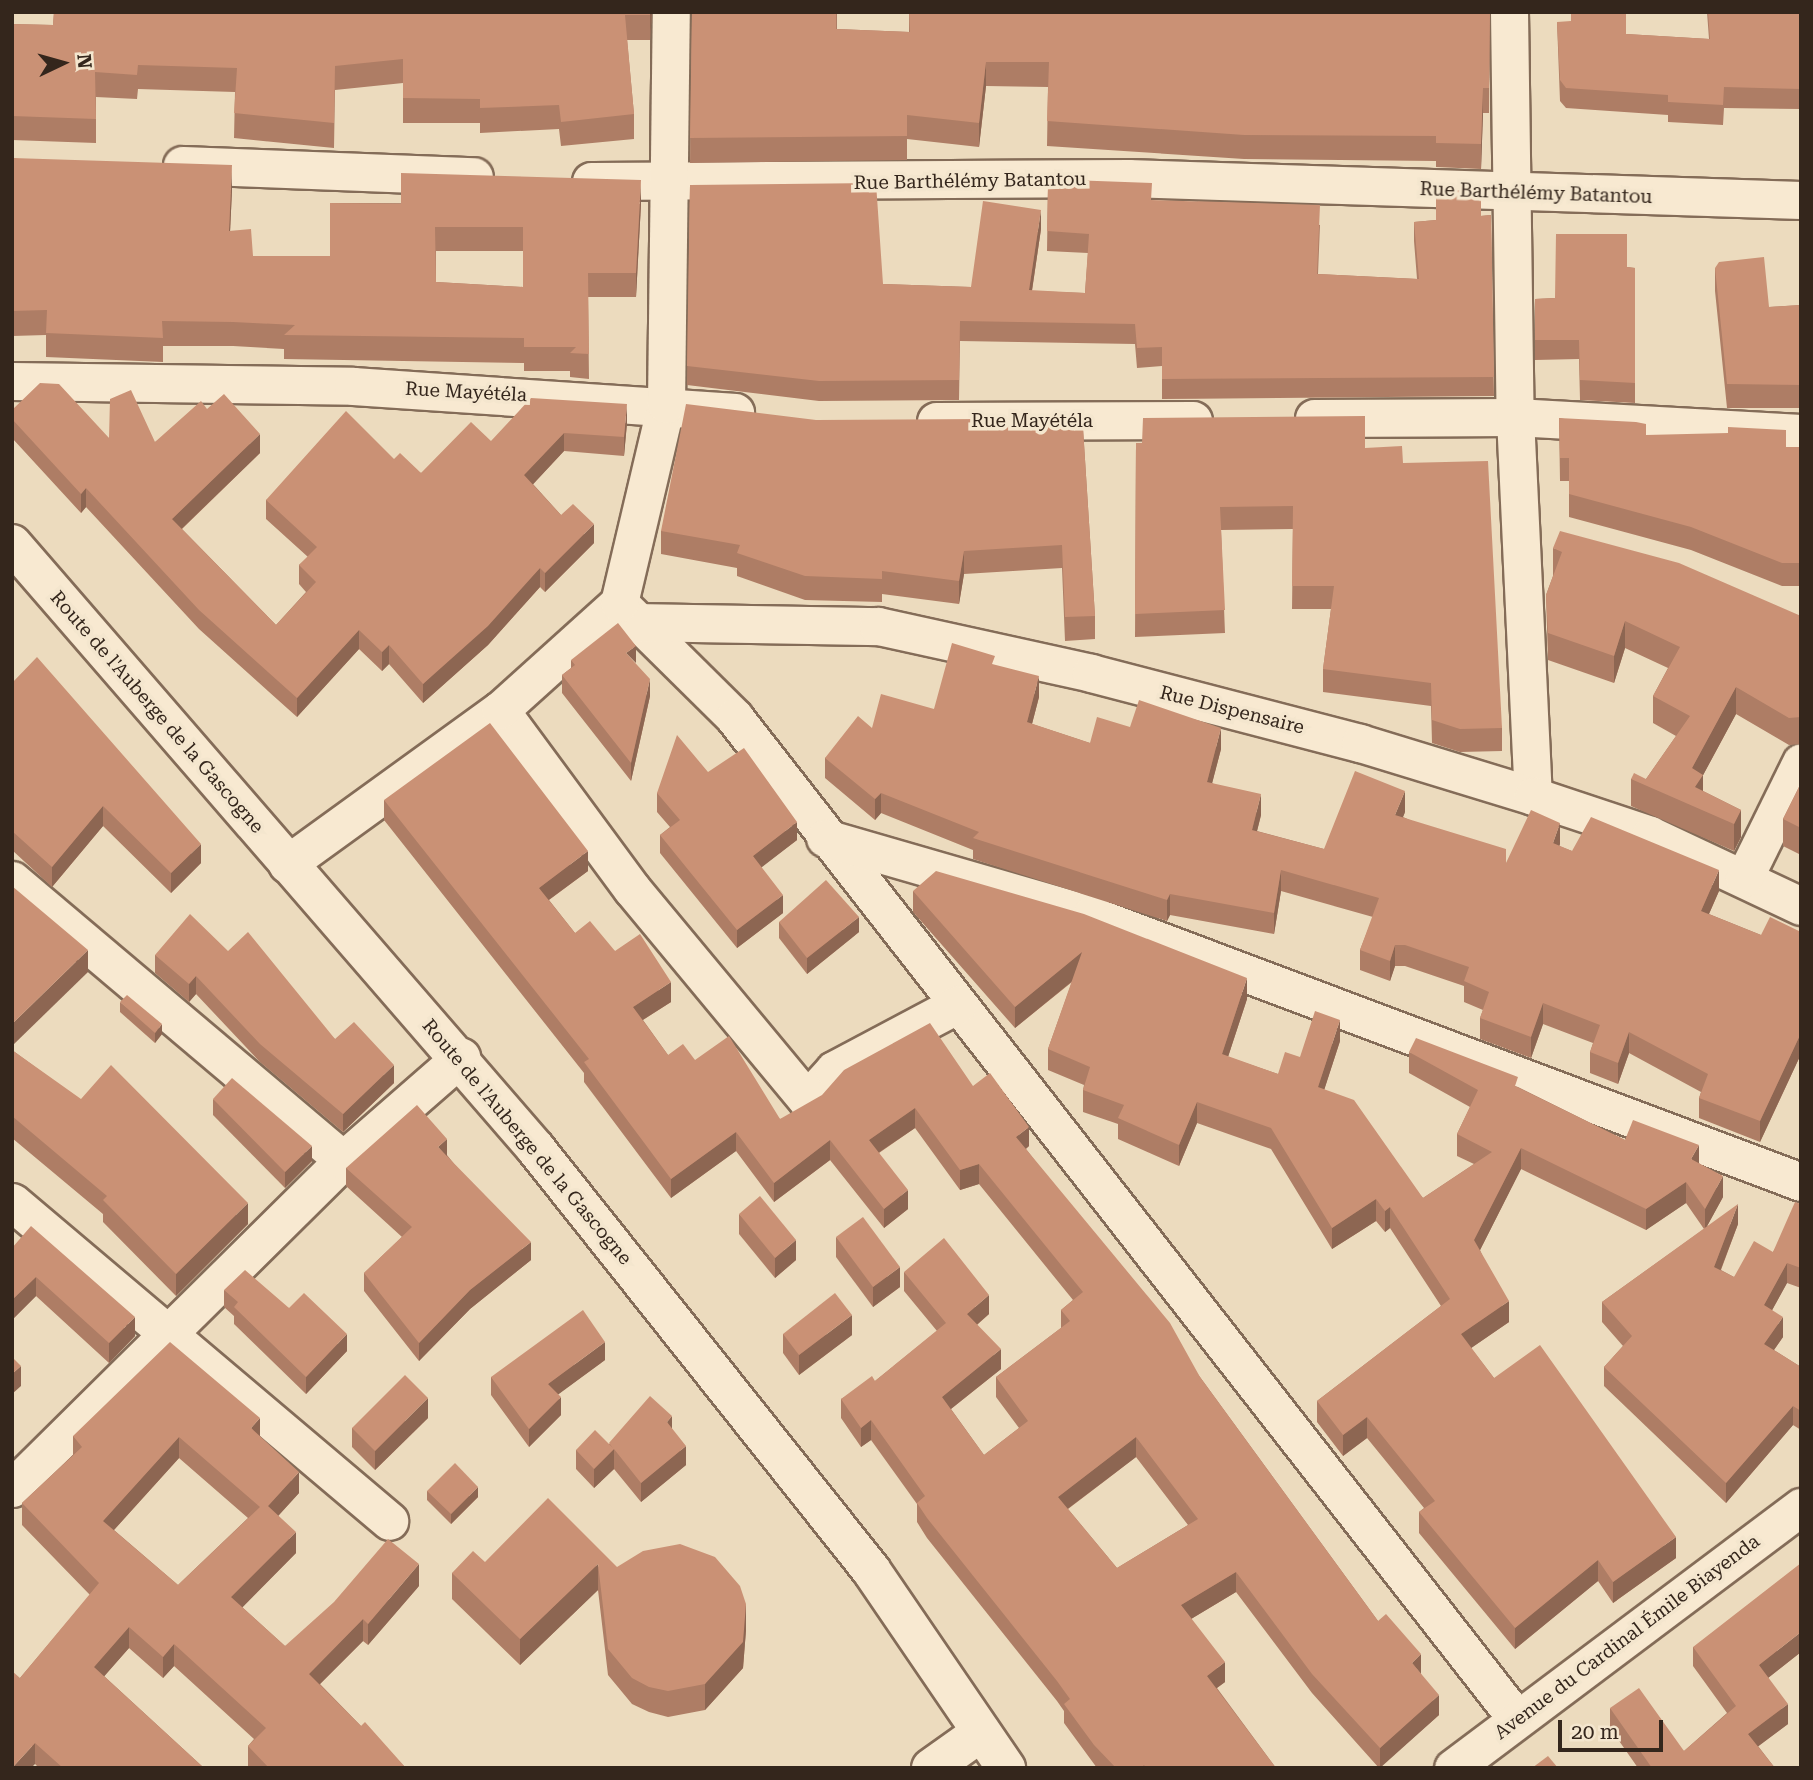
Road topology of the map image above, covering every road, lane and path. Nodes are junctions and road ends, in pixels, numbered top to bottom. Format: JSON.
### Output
{"nodes":[{"id":1,"x":671,"y":12,"type":"edge"},
{"id":2,"x":1509,"y":12,"type":"edge"},
{"id":3,"x":146,"y":164,"type":"edge"},
{"id":4,"x":514,"y":178,"type":"edge"},
{"id":5,"x":556,"y":179,"type":"edge"},
{"id":6,"x":666,"y":184,"type":"junction"},
{"id":7,"x":1512,"y":194,"type":"junction"},
{"id":8,"x":1801,"y":200,"type":"edge"},
{"id":9,"x":12,"y":381,"type":"edge"},
{"id":10,"x":666,"y":404,"type":"junction"},
{"id":11,"x":777,"y":417,"type":"edge"},
{"id":12,"x":1515,"y":417,"type":"junction"},
{"id":13,"x":1235,"y":419,"type":"edge"},
{"id":14,"x":1277,"y":419,"type":"edge"},
{"id":15,"x":901,"y":421,"type":"edge"},
{"id":16,"x":1801,"y":433,"type":"edge"},
{"id":17,"x":1523,"y":527,"type":"junction"},
{"id":18,"x":1561,"y":537,"type":"edge"},
{"id":19,"x":13,"y":547,"type":"edge"},
{"id":20,"x":628,"y":613,"type":"junction"},
{"id":21,"x":500,"y":710,"type":"junction"},
{"id":22,"x":1801,"y":762,"type":"edge"},
{"id":23,"x":1533,"y":796,"type":"junction"},
{"id":24,"x":825,"y":838,"type":"junction"},
{"id":25,"x":287,"y":864,"type":"junction"},
{"id":26,"x":1744,"y":878,"type":"junction"},
{"id":27,"x":12,"y":880,"type":"edge"},
{"id":28,"x":1801,"y":906,"type":"edge"},
{"id":29,"x":958,"y":1004,"type":"junction"},
{"id":30,"x":461,"y":1057,"type":"junction"},
{"id":31,"x":344,"y":1160,"type":"junction"},
{"id":32,"x":1801,"y":1182,"type":"edge"},
{"id":33,"x":12,"y":1202,"type":"edge"},
{"id":34,"x":169,"y":1330,"type":"junction"},
{"id":35,"x":12,"y":1488,"type":"edge"},
{"id":36,"x":1801,"y":1507,"type":"edge"},
{"id":37,"x":389,"y":1521,"type":"dead end"},
{"id":38,"x":1516,"y":1718,"type":"junction"},
{"id":39,"x":980,"y":1733,"type":"junction"},
{"id":40,"x":931,"y":1768,"type":"edge"},
{"id":41,"x":1006,"y":1768,"type":"edge"},
{"id":42,"x":1453,"y":1768,"type":"edge"}],
"edges":[{"from":1,"to":6,"type":"street"},
{"from":2,"to":7,"type":"street"},
{"from":3,"to":4,"type":"street"},
{"from":5,"to":6,"type":"street","name":"Rue Barthélémy Batantou"},
{"from":6,"to":7,"type":"street","name":"Rue Barthélémy Batantou"},
{"from":6,"to":10,"type":"street"},
{"from":7,"to":8,"type":"street","name":"Rue Barthélémy Batantou"},
{"from":7,"to":12,"type":"street"},
{"from":9,"to":10,"type":"street","name":"Rue Mayétéla"},
{"from":10,"to":11,"type":"street","name":"Rue Mayétéla"},
{"from":10,"to":20,"type":"street"},
{"from":12,"to":14,"type":"street"},
{"from":12,"to":16,"type":"street"},
{"from":12,"to":17,"type":"street"},
{"from":13,"to":15,"type":"street","name":"Rue Mayétéla"},
{"from":17,"to":18,"type":"street"},
{"from":17,"to":23,"type":"street"},
{"from":19,"to":25,"type":"street","name":"Route de l'Auberge de la Gascogne"},
{"from":20,"to":21,"type":"street"},
{"from":20,"to":23,"type":"street","name":"Rue Dispensaire"},
{"from":20,"to":24,"type":"street"},
{"from":21,"to":25,"type":"street"},
{"from":21,"to":29,"type":"street"},
{"from":22,"to":26,"type":"street"},
{"from":23,"to":26,"type":"street","name":"Rue Dispensaire"},
{"from":24,"to":29,"type":"street"},
{"from":24,"to":32,"type":"street"},
{"from":25,"to":30,"type":"street","name":"Route de l'Auberge de la Gascogne"},
{"from":26,"to":28,"type":"street","name":"Rue Dispensaire"},
{"from":27,"to":31,"type":"street"},
{"from":29,"to":38,"type":"street"},
{"from":30,"to":31,"type":"street"},
{"from":30,"to":39,"type":"street","name":"Route de l'Auberge de la Gascogne"},
{"from":31,"to":34,"type":"street"},
{"from":33,"to":34,"type":"street"},
{"from":34,"to":35,"type":"street"},
{"from":34,"to":37,"type":"street"},
{"from":36,"to":38,"type":"street","name":"Avenue du Cardinal Émile Biayenda"},
{"from":38,"to":42,"type":"street","name":"Avenue du Cardinal Émile Biayenda"},
{"from":39,"to":40,"type":"street"},
{"from":39,"to":41,"type":"street","name":"Route de l'Auberge de la Gascogne"}]}
